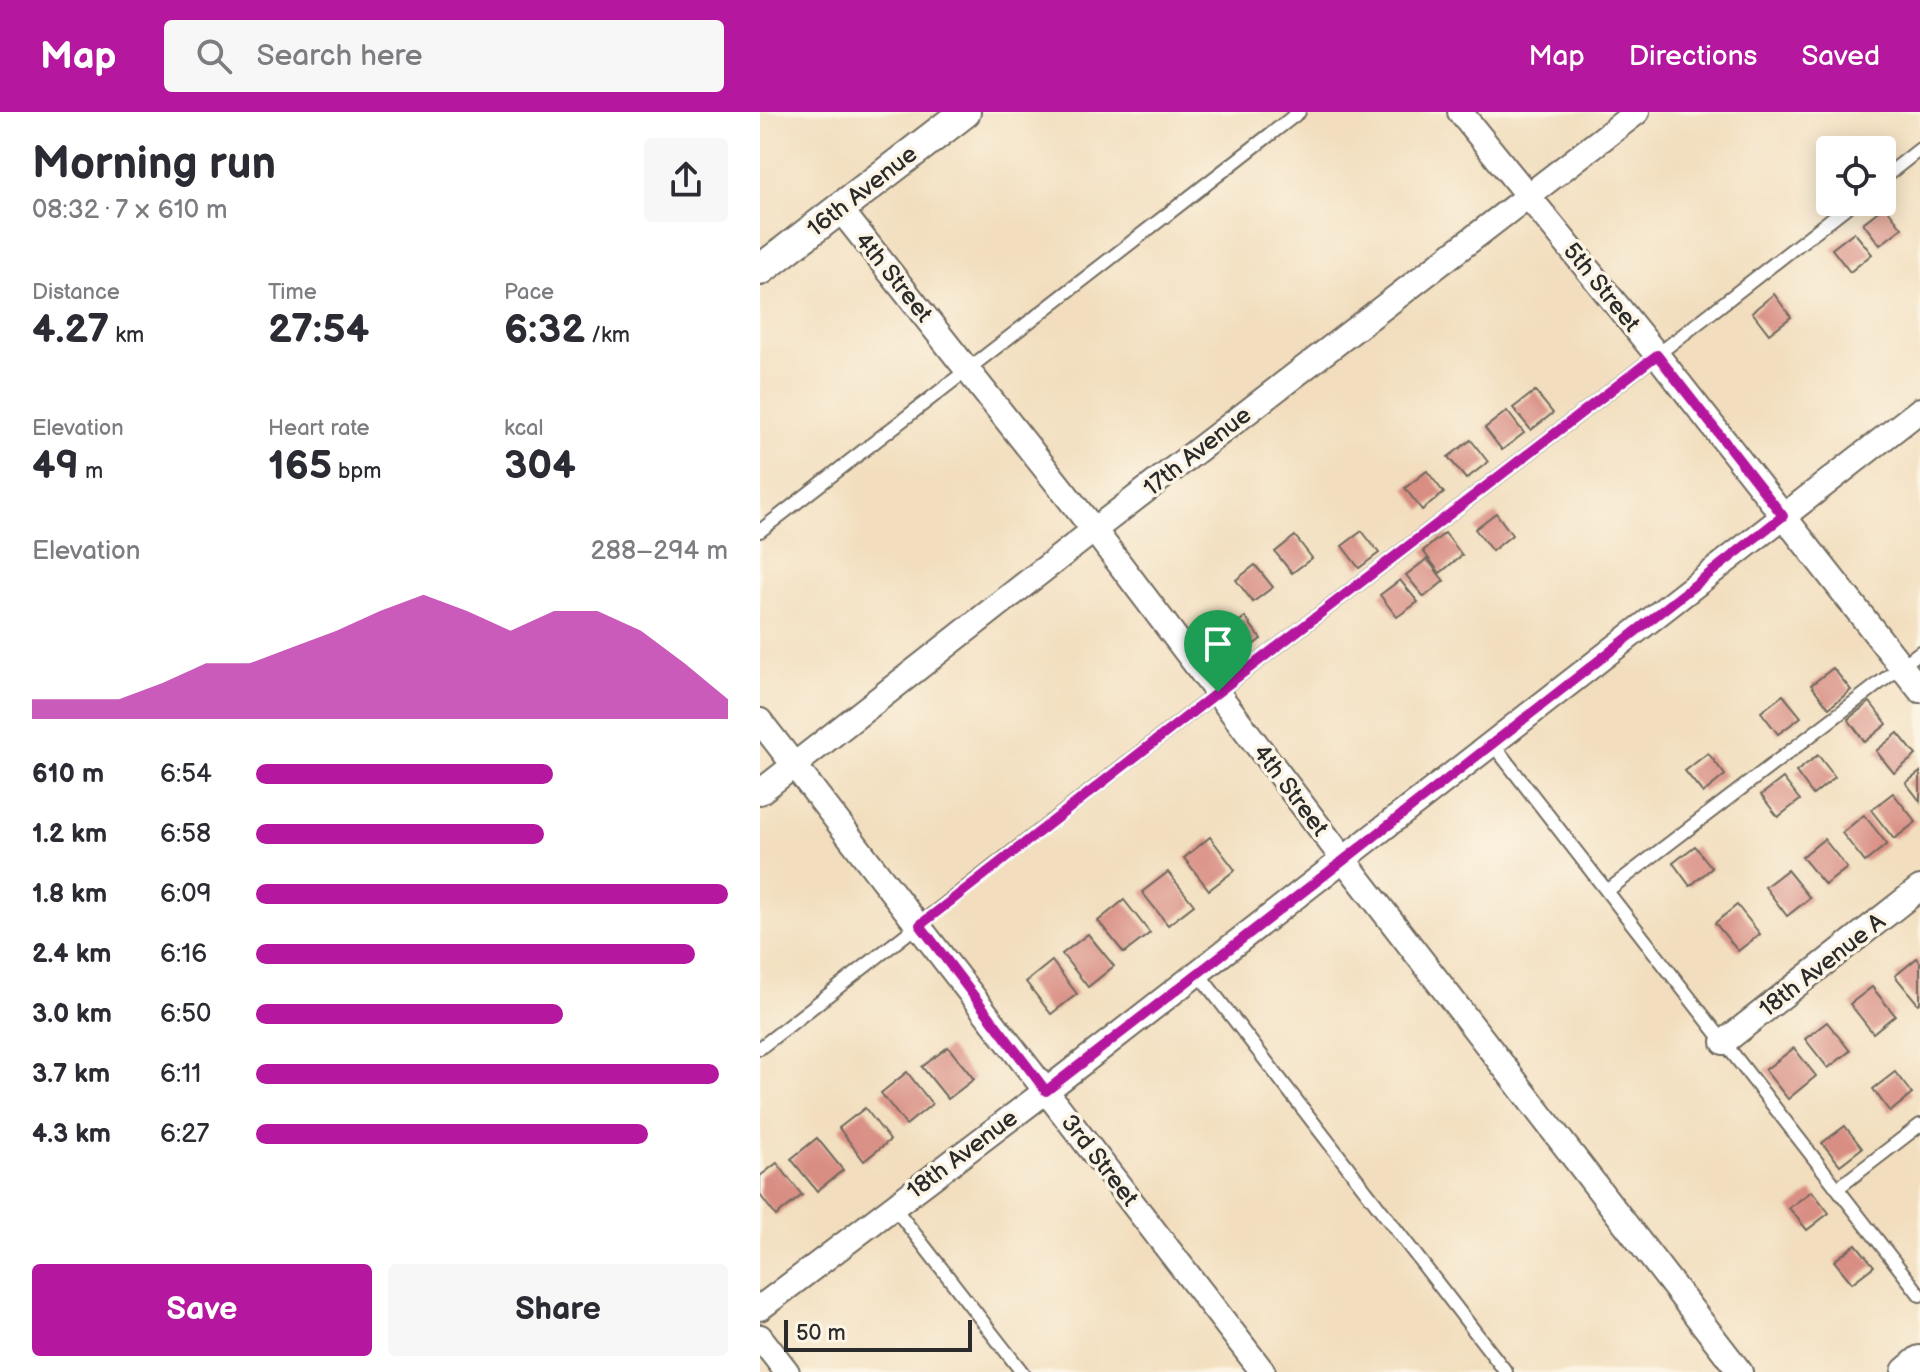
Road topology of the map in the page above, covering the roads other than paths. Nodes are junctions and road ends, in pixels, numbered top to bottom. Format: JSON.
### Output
{"nodes":[{"id":1,"x":965,"y":112,"type":"edge"},
{"id":2,"x":1299,"y":112,"type":"edge"},
{"id":3,"x":1460,"y":112,"type":"edge"},
{"id":4,"x":1637,"y":112,"type":"edge"},
{"id":5,"x":1920,"y":149,"type":"edge"},
{"id":6,"x":1896,"y":168,"type":"edge"},
{"id":7,"x":1528,"y":197,"type":"junction"},
{"id":8,"x":840,"y":209,"type":"junction"},
{"id":9,"x":1835,"y":216,"type":"edge"},
{"id":10,"x":760,"y":270,"type":"edge"},
{"id":11,"x":1657,"y":355,"type":"junction"},
{"id":12,"x":969,"y":370,"type":"junction"},
{"id":13,"x":1920,"y":410,"type":"edge"},
{"id":14,"x":1783,"y":516,"type":"junction"},
{"id":15,"x":1094,"y":530,"type":"junction"},
{"id":16,"x":760,"y":531,"type":"edge"},
{"id":17,"x":1910,"y":659,"type":"edge"},
{"id":18,"x":1920,"y":690,"type":"edge"},
{"id":19,"x":1218,"y":692,"type":"junction"},
{"id":20,"x":760,"y":721,"type":"edge"},
{"id":21,"x":1492,"y":743,"type":"junction"},
{"id":22,"x":794,"y":765,"type":"junction"},
{"id":23,"x":760,"y":792,"type":"edge"},
{"id":24,"x":1344,"y":860,"type":"junction"},
{"id":25,"x":1920,"y":888,"type":"edge"},
{"id":26,"x":1607,"y":891,"type":"junction"},
{"id":27,"x":920,"y":925,"type":"junction"},
{"id":28,"x":1198,"y":973,"type":"junction"},
{"id":29,"x":1724,"y":1042,"type":"junction"},
{"id":30,"x":760,"y":1048,"type":"edge"},
{"id":31,"x":1046,"y":1091,"type":"junction"},
{"id":32,"x":1920,"y":1125,"type":"edge"},
{"id":33,"x":1838,"y":1188,"type":"junction"},
{"id":34,"x":893,"y":1206,"type":"junction"},
{"id":35,"x":1920,"y":1295,"type":"edge"},
{"id":36,"x":760,"y":1308,"type":"edge"},
{"id":37,"x":760,"y":1337,"type":"edge"},
{"id":38,"x":1920,"y":1361,"type":"edge"},
{"id":39,"x":787,"y":1372,"type":"edge"},
{"id":40,"x":1022,"y":1372,"type":"edge"},
{"id":41,"x":1263,"y":1372,"type":"edge"},
{"id":42,"x":1506,"y":1372,"type":"edge"},
{"id":43,"x":1740,"y":1372,"type":"edge"},
{"id":44,"x":1907,"y":1372,"type":"edge"}],
"edges":[{"from":1,"to":8,"type":"street","name":"16th Avenue"},
{"from":2,"to":12,"type":"lane"},
{"from":3,"to":7,"type":"street","name":"5th Street"},
{"from":4,"to":7,"type":"street","name":"17th Avenue"},
{"from":5,"to":6,"type":"lane"},
{"from":7,"to":11,"type":"street","name":"5th Street"},
{"from":7,"to":15,"type":"street","name":"17th Avenue"},
{"from":8,"to":10,"type":"street","name":"16th Avenue"},
{"from":8,"to":12,"type":"street","name":"4th Street"},
{"from":9,"to":11,"type":"lane"},
{"from":11,"to":14,"type":"street","name":"5th Street"},
{"from":11,"to":19,"type":"lane"},
{"from":12,"to":15,"type":"street","name":"4th Street"},
{"from":12,"to":16,"type":"lane"},
{"from":13,"to":14,"type":"street","name":"18th Avenue"},
{"from":14,"to":17,"type":"street","name":"5th Street"},
{"from":14,"to":21,"type":"street","name":"18th Avenue"},
{"from":15,"to":19,"type":"street","name":"4th Street"},
{"from":15,"to":22,"type":"street","name":"17th Avenue"},
{"from":17,"to":18,"type":"street","name":"5th Street"},
{"from":17,"to":26,"type":"lane"},
{"from":19,"to":24,"type":"street","name":"4th Street"},
{"from":19,"to":27,"type":"lane"},
{"from":20,"to":22,"type":"street","name":"3rd Street"},
{"from":21,"to":24,"type":"street","name":"18th Avenue"},
{"from":21,"to":26,"type":"lane"},
{"from":22,"to":23,"type":"street","name":"17th Avenue"},
{"from":22,"to":27,"type":"street","name":"3rd Street"},
{"from":24,"to":28,"type":"street","name":"18th Avenue"},
{"from":24,"to":43,"type":"street","name":"4th Street"},
{"from":25,"to":29,"type":"street","name":"18th Avenue A"},
{"from":26,"to":29,"type":"lane"},
{"from":27,"to":30,"type":"lane"},
{"from":27,"to":31,"type":"street","name":"3rd Street"},
{"from":28,"to":31,"type":"street","name":"18th Avenue"},
{"from":28,"to":42,"type":"lane"},
{"from":29,"to":33,"type":"lane"},
{"from":31,"to":34,"type":"street","name":"18th Avenue"},
{"from":31,"to":41,"type":"street","name":"3rd Street"},
{"from":32,"to":33,"type":"lane"},
{"from":33,"to":35,"type":"lane"},
{"from":34,"to":36,"type":"street","name":"18th Avenue"},
{"from":34,"to":40,"type":"lane"},
{"from":37,"to":39,"type":"street"},
{"from":38,"to":44,"type":"street"}]}
